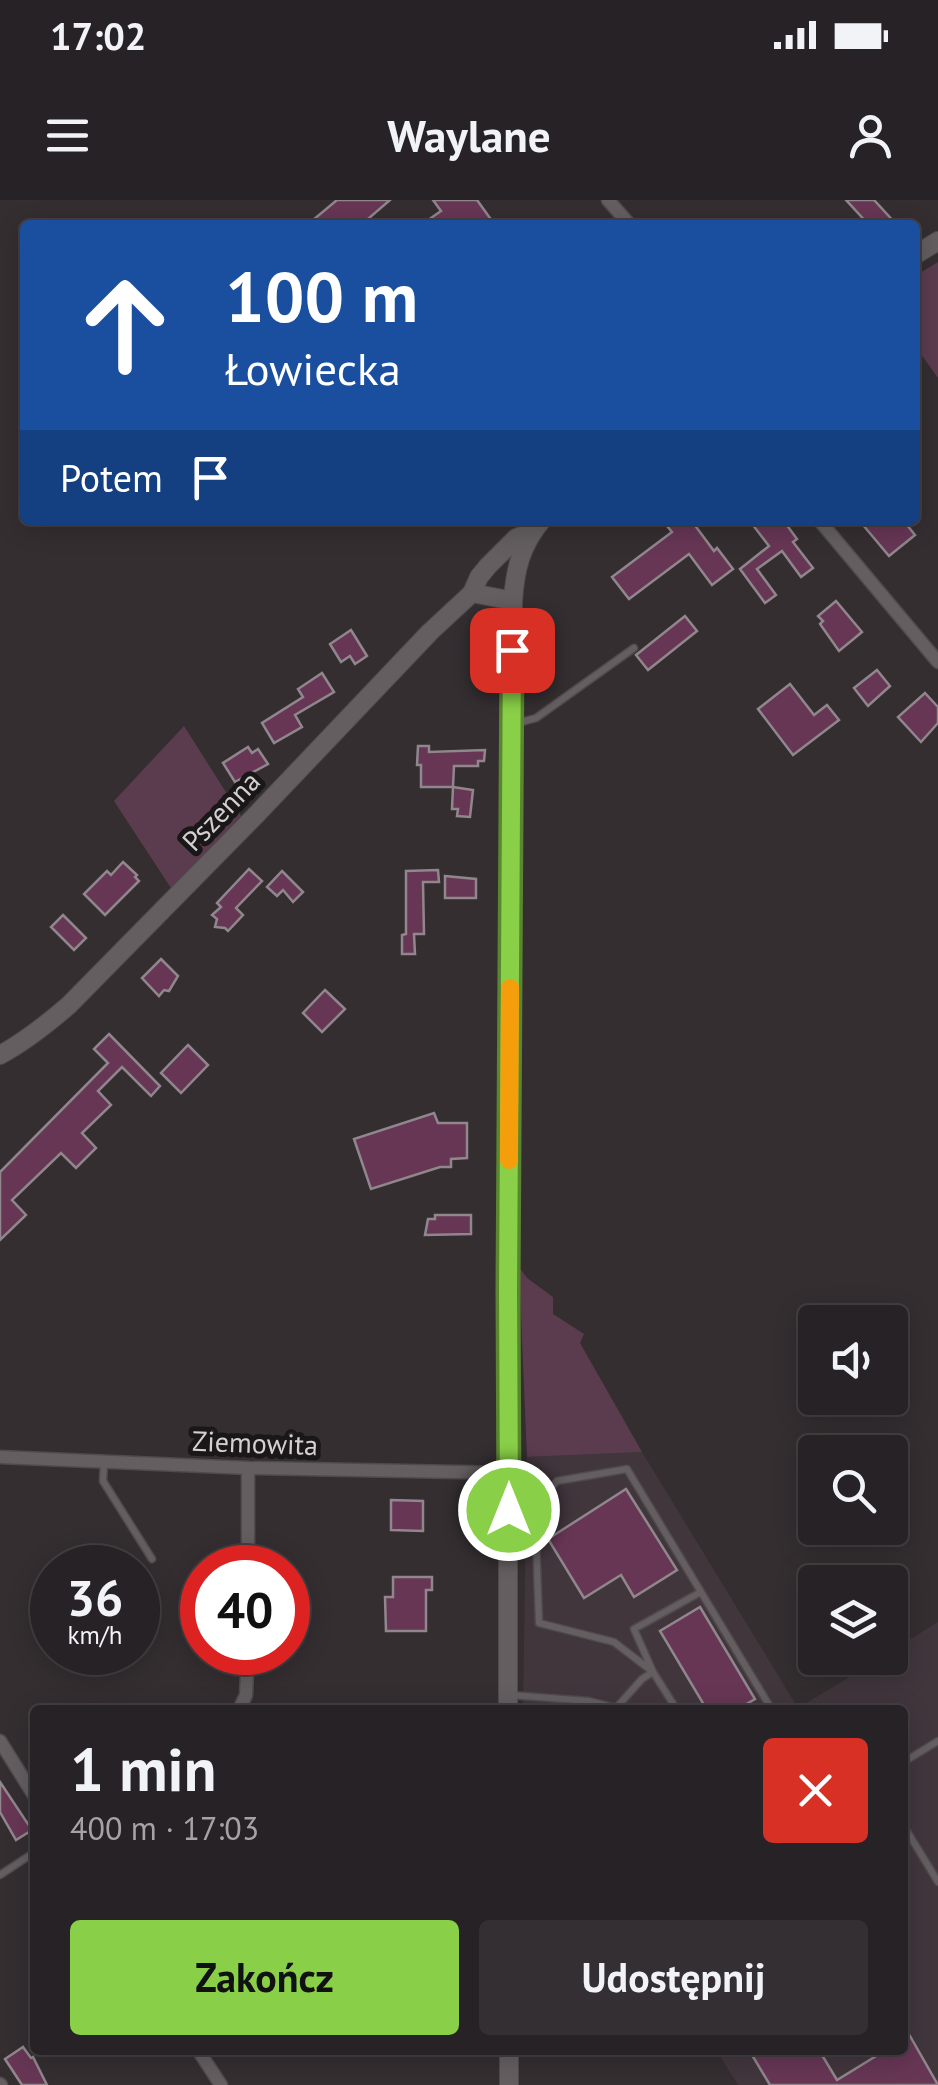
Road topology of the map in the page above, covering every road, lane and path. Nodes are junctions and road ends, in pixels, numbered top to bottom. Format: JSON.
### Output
{"nodes":[{"id":1,"x":608,"y":200,"type":"edge"},
{"id":2,"x":626,"y":220,"type":"edge"},
{"id":3,"x":538,"y":525,"type":"edge"},
{"id":4,"x":822,"y":525,"type":"edge"},
{"id":5,"x":514,"y":580,"type":"junction"},
{"id":6,"x":475,"y":585,"type":"junction"},
{"id":7,"x":512,"y":601,"type":"junction"},
{"id":8,"x":634,"y":648,"type":"dead end"},
{"id":9,"x":938,"y":662,"type":"edge"},
{"id":10,"x":512,"y":725,"type":"junction"},
{"id":11,"x":0,"y":1055,"type":"edge"},
{"id":12,"x":0,"y":1457,"type":"edge"},
{"id":13,"x":104,"y":1462,"type":"junction"},
{"id":14,"x":248,"y":1468,"type":"junction"},
{"id":15,"x":509,"y":1473,"type":"junction"},
{"id":16,"x":143,"y":1545,"type":"edge"},
{"id":17,"x":248,"y":1545,"type":"edge"},
{"id":18,"x":700,"y":1593,"type":"junction"},
{"id":19,"x":654,"y":1672,"type":"junction"},
{"id":20,"x":247,"y":1675,"type":"edge"},
{"id":21,"x":508,"y":1702,"type":"edge"},
{"id":22,"x":242,"y":1705,"type":"edge"},
{"id":23,"x":601,"y":1705,"type":"edge"},
{"id":24,"x":620,"y":1705,"type":"edge"},
{"id":25,"x":674,"y":1705,"type":"edge"},
{"id":26,"x":769,"y":1705,"type":"edge"},
{"id":27,"x":938,"y":1740,"type":"edge"},
{"id":28,"x":0,"y":1741,"type":"edge"},
{"id":29,"x":908,"y":1758,"type":"edge"},
{"id":30,"x":30,"y":1789,"type":"edge"},
{"id":31,"x":908,"y":1833,"type":"edge"},
{"id":32,"x":30,"y":1855,"type":"edge"},
{"id":33,"x":0,"y":1874,"type":"edge"},
{"id":34,"x":938,"y":1882,"type":"edge"},
{"id":35,"x":201,"y":2055,"type":"edge"},
{"id":36,"x":509,"y":2055,"type":"edge"},
{"id":37,"x":221,"y":2085,"type":"edge"},
{"id":38,"x":509,"y":2085,"type":"edge"}],
"edges":[{"from":1,"to":2,"type":"street"},
{"from":3,"to":5,"type":"street"},
{"from":3,"to":6,"type":"street","name":"Pszenna"},
{"from":4,"to":9,"type":"street"},
{"from":5,"to":6,"type":"street"},
{"from":5,"to":7,"type":"street"},
{"from":6,"to":7,"type":"street"},
{"from":6,"to":11,"type":"street","name":"Pszenna"},
{"from":7,"to":10,"type":"street"},
{"from":8,"to":10,"type":"lane"},
{"from":10,"to":15,"type":"street"},
{"from":12,"to":13,"type":"street","name":"Ziemowita"},
{"from":13,"to":14,"type":"street","name":"Ziemowita"},
{"from":13,"to":16,"type":"lane"},
{"from":14,"to":15,"type":"street","name":"Ziemowita"},
{"from":14,"to":17,"type":"street"},
{"from":15,"to":21,"type":"street"},
{"from":18,"to":19,"type":"lane"},
{"from":18,"to":19,"type":"lane"},
{"from":18,"to":26,"type":"lane"},
{"from":19,"to":24,"type":"lane"},
{"from":19,"to":25,"type":"lane"},
{"from":20,"to":22,"type":"street"},
{"from":21,"to":23,"type":"lane"},
{"from":27,"to":29,"type":"lane"},
{"from":28,"to":30,"type":"street"},
{"from":31,"to":34,"type":"lane"},
{"from":32,"to":33,"type":"lane"},
{"from":35,"to":37,"type":"street"},
{"from":36,"to":38,"type":"street"}]}
